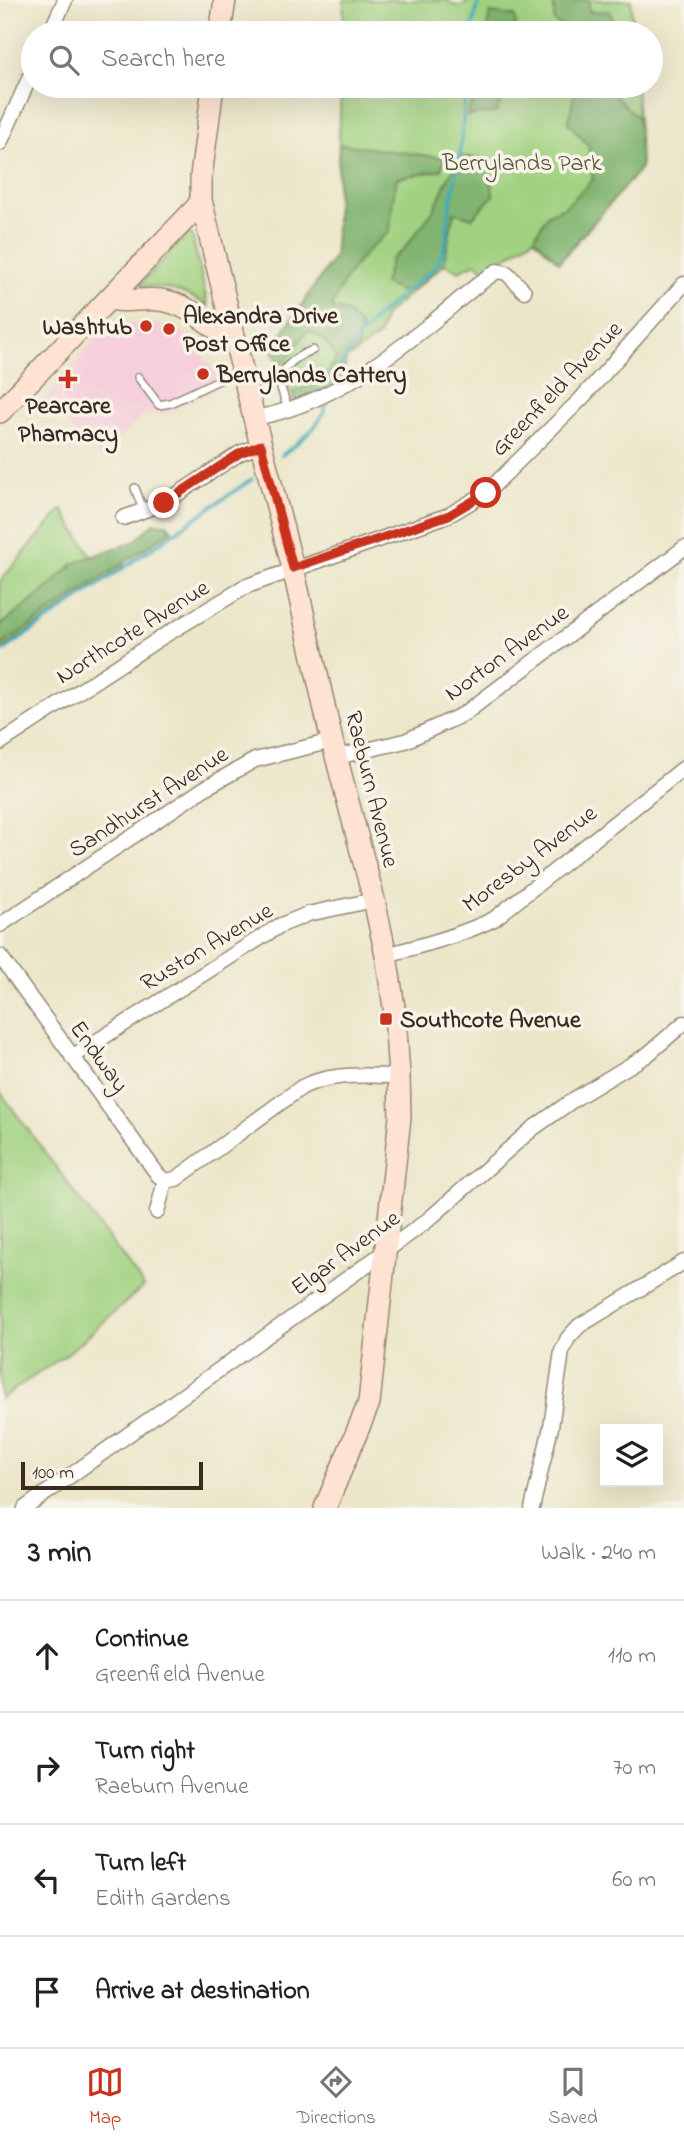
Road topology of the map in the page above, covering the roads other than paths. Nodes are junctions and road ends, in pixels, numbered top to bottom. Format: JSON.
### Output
{"nodes":[{"id":1,"x":65,"y":0,"type":"edge"},
{"id":2,"x":225,"y":0,"type":"edge"},
{"id":3,"x":55,"y":21,"type":"edge"},
{"id":4,"x":222,"y":21,"type":"edge"},
{"id":5,"x":21,"y":96,"type":"edge"},
{"id":6,"x":211,"y":98,"type":"edge"},
{"id":7,"x":0,"y":142,"type":"edge"},
{"id":8,"x":201,"y":200,"type":"junction"},
{"id":9,"x":684,"y":284,"type":"edge"},
{"id":10,"x":524,"y":291,"type":"dead end"},
{"id":11,"x":110,"y":299,"type":"junction"},
{"id":12,"x":234,"y":335,"type":"junction"},
{"id":13,"x":313,"y":350,"type":"dead end"},
{"id":14,"x":242,"y":369,"type":"junction"},
{"id":15,"x":138,"y":377,"type":"dead end"},
{"id":16,"x":288,"y":409,"type":"junction"},
{"id":17,"x":0,"y":412,"type":"edge"},
{"id":18,"x":254,"y":418,"type":"junction"},
{"id":19,"x":261,"y":445,"type":"junction"},
{"id":20,"x":135,"y":488,"type":"dead end"},
{"id":21,"x":143,"y":511,"type":"junction"},
{"id":22,"x":123,"y":518,"type":"dead end"},
{"id":23,"x":684,"y":548,"type":"edge"},
{"id":24,"x":293,"y":568,"type":"junction"},
{"id":25,"x":0,"y":743,"type":"edge"},
{"id":26,"x":335,"y":749,"type":"junction"},
{"id":27,"x":684,"y":768,"type":"edge"},
{"id":28,"x":374,"y":900,"type":"junction"},
{"id":29,"x":0,"y":925,"type":"edge"},
{"id":30,"x":386,"y":955,"type":"junction"},
{"id":31,"x":0,"y":956,"type":"edge"},
{"id":32,"x":684,"y":1023,"type":"edge"},
{"id":33,"x":72,"y":1057,"type":"junction"},
{"id":34,"x":400,"y":1076,"type":"junction"},
{"id":35,"x":165,"y":1181,"type":"junction"},
{"id":36,"x":157,"y":1212,"type":"dead end"},
{"id":37,"x":386,"y":1251,"type":"junction"},
{"id":38,"x":684,"y":1262,"type":"edge"},
{"id":39,"x":31,"y":1506,"type":"edge"},
{"id":40,"x":325,"y":1508,"type":"edge"},
{"id":41,"x":532,"y":1508,"type":"edge"}],
"edges":[{"from":1,"to":3,"type":"street"},
{"from":2,"to":4,"type":"street"},
{"from":5,"to":7,"type":"street"},
{"from":6,"to":8,"type":"street","name":"Raeburn Avenue"},
{"from":8,"to":11,"type":"street"},
{"from":8,"to":12,"type":"street","name":"Raeburn Avenue"},
{"from":9,"to":24,"type":"street","name":"Greenfield Avenue"},
{"from":10,"to":16,"type":"street"},
{"from":11,"to":12,"type":"street"},
{"from":11,"to":17,"type":"street"},
{"from":12,"to":14,"type":"street","name":"Raeburn Avenue"},
{"from":13,"to":16,"type":"lane"},
{"from":14,"to":15,"type":"lane"},
{"from":14,"to":18,"type":"street","name":"Raeburn Avenue"},
{"from":16,"to":18,"type":"street"},
{"from":18,"to":19,"type":"street","name":"Raeburn Avenue"},
{"from":19,"to":21,"type":"street"},
{"from":19,"to":24,"type":"street","name":"Raeburn Avenue"},
{"from":20,"to":21,"type":"lane"},
{"from":21,"to":22,"type":"street"},
{"from":23,"to":26,"type":"street","name":"Norton Avenue"},
{"from":24,"to":25,"type":"street","name":"Northcote Avenue"},
{"from":24,"to":26,"type":"street","name":"Raeburn Avenue"},
{"from":26,"to":28,"type":"street","name":"Raeburn Avenue"},
{"from":26,"to":29,"type":"street","name":"Sandhurst Avenue"},
{"from":27,"to":30,"type":"street","name":"Moresby Avenue"},
{"from":28,"to":30,"type":"street","name":"Raeburn Avenue"},
{"from":28,"to":33,"type":"street","name":"Ruston Avenue"},
{"from":30,"to":34,"type":"street","name":"Raeburn Avenue"},
{"from":31,"to":33,"type":"street","name":"Endway"},
{"from":32,"to":37,"type":"street","name":"Elgar Avenue"},
{"from":33,"to":35,"type":"street","name":"Endway"},
{"from":34,"to":35,"type":"street"},
{"from":34,"to":37,"type":"street","name":"Raeburn Avenue"},
{"from":35,"to":36,"type":"street"},
{"from":37,"to":39,"type":"street","name":"Elgar Avenue"},
{"from":37,"to":40,"type":"street","name":"Raeburn Avenue"},
{"from":38,"to":41,"type":"street"}]}
